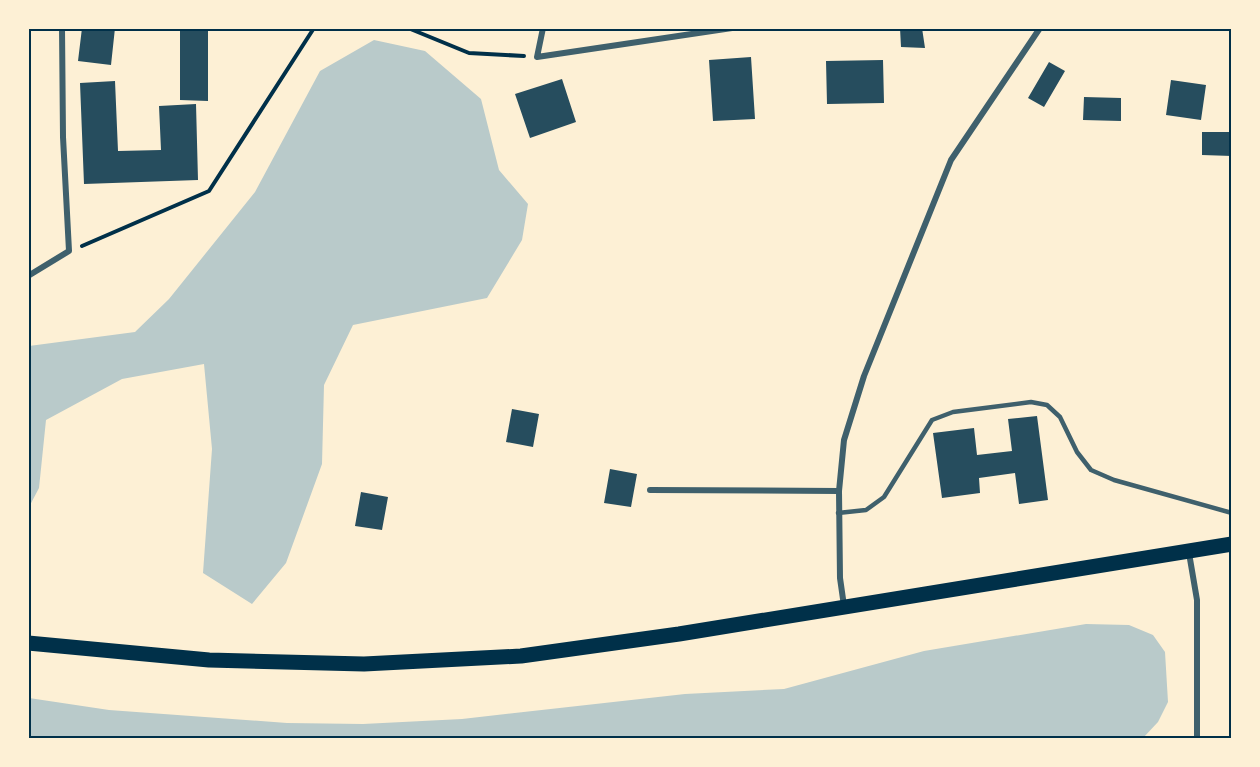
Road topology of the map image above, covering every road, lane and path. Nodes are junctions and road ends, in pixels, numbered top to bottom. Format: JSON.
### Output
{"nodes":[{"id":1,"x":62,"y":28,"type":"edge"},
{"id":2,"x":314,"y":28,"type":"edge"},
{"id":3,"x":408,"y":28,"type":"edge"},
{"id":4,"x":543,"y":28,"type":"edge"},
{"id":5,"x":732,"y":28,"type":"edge"},
{"id":6,"x":1040,"y":28,"type":"edge"},
{"id":7,"x":537,"y":57,"type":"junction"},
{"id":8,"x":69,"y":251,"type":"junction"},
{"id":9,"x":28,"y":276,"type":"edge"},
{"id":10,"x":650,"y":490,"type":"dead end"},
{"id":11,"x":838,"y":491,"type":"junction"},
{"id":12,"x":838,"y":513,"type":"junction"},
{"id":13,"x":1232,"y":513,"type":"edge"},
{"id":14,"x":1232,"y":544,"type":"edge"},
{"id":15,"x":1189,"y":549,"type":"junction"},
{"id":16,"x":844,"y":607,"type":"junction"},
{"id":17,"x":28,"y":643,"type":"edge"},
{"id":18,"x":1197,"y":738,"type":"edge"}],
"edges":[{"from":1,"to":8,"type":"street"},
{"from":2,"to":8,"type":"path"},
{"from":3,"to":7,"type":"path"},
{"from":4,"to":7,"type":"street"},
{"from":5,"to":7,"type":"street"},
{"from":6,"to":11,"type":"street"},
{"from":8,"to":9,"type":"street"},
{"from":10,"to":11,"type":"street"},
{"from":11,"to":12,"type":"street"},
{"from":12,"to":13,"type":"lane"},
{"from":12,"to":16,"type":"street"},
{"from":14,"to":15,"type":"main road"},
{"from":15,"to":16,"type":"main road"},
{"from":15,"to":18,"type":"street"},
{"from":16,"to":17,"type":"main road"}]}
